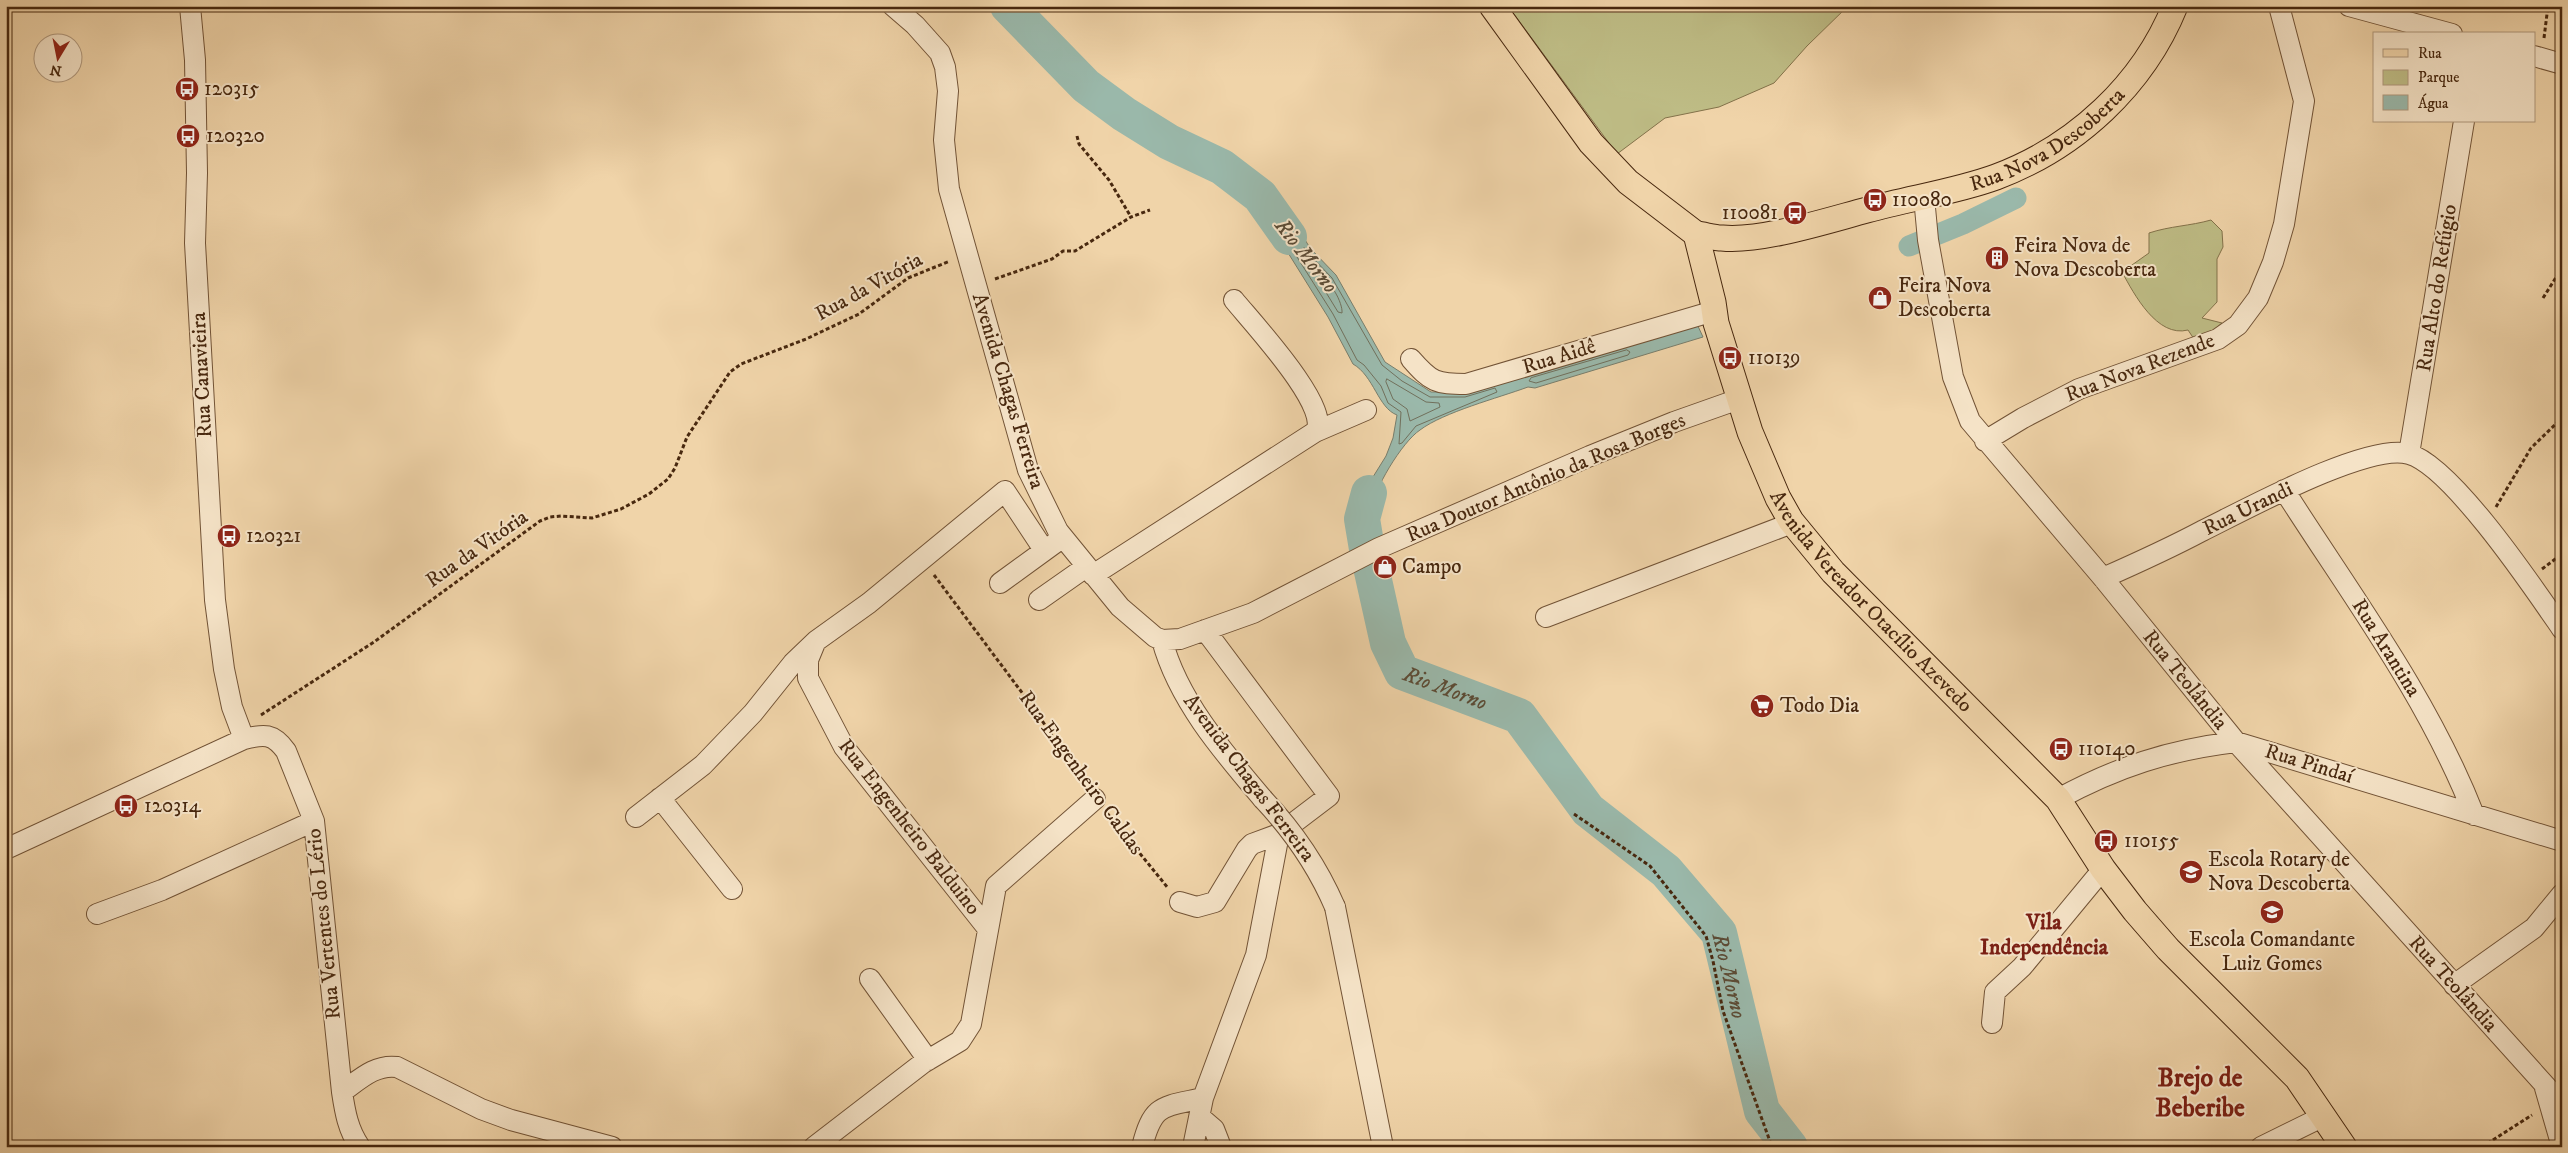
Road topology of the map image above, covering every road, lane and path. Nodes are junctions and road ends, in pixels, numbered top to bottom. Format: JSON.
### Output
{"nodes":[{"id":1,"x":190,"y":6,"type":"edge"},
{"id":2,"x":893,"y":6,"type":"edge"},
{"id":3,"x":1492,"y":6,"type":"edge"},
{"id":4,"x":2175,"y":6,"type":"edge"},
{"id":5,"x":2279,"y":6,"type":"edge"},
{"id":6,"x":2349,"y":6,"type":"edge"},
{"id":7,"x":2548,"y":6,"type":"edge"},
{"id":8,"x":2445,"y":32,"type":"edge"},
{"id":9,"x":2538,"y":57,"type":"edge"},
{"id":10,"x":2562,"y":64,"type":"edge"},
{"id":11,"x":2464,"y":122,"type":"edge"},
{"id":12,"x":1077,"y":136,"type":"dead end"},
{"id":13,"x":1924,"y":197,"type":"junction"},
{"id":14,"x":1150,"y":210,"type":"dead end"},
{"id":15,"x":1131,"y":217,"type":"junction"},
{"id":16,"x":1696,"y":234,"type":"junction"},
{"id":17,"x":967,"y":255,"type":"junction"},
{"id":18,"x":2562,"y":268,"type":"edge"},
{"id":19,"x":975,"y":284,"type":"junction"},
{"id":20,"x":2543,"y":298,"type":"dead end"},
{"id":21,"x":1234,"y":300,"type":"dead end"},
{"id":22,"x":1714,"y":310,"type":"junction"},
{"id":23,"x":1412,"y":359,"type":"dead end"},
{"id":24,"x":1739,"y":399,"type":"junction"},
{"id":25,"x":1366,"y":410,"type":"dead end"},
{"id":26,"x":2562,"y":418,"type":"edge"},
{"id":27,"x":1315,"y":432,"type":"junction"},
{"id":28,"x":1985,"y":441,"type":"junction"},
{"id":29,"x":2403,"y":453,"type":"junction"},
{"id":30,"x":2284,"y":490,"type":"junction"},
{"id":31,"x":1792,"y":523,"type":"junction"},
{"id":32,"x":2485,"y":524,"type":"junction"},
{"id":33,"x":1063,"y":537,"type":"junction"},
{"id":34,"x":1044,"y":550,"type":"junction"},
{"id":35,"x":922,"y":558,"type":"junction"},
{"id":36,"x":1089,"y":571,"type":"junction"},
{"id":37,"x":2103,"y":578,"type":"junction"},
{"id":38,"x":1000,"y":583,"type":"dead end"},
{"id":39,"x":1039,"y":600,"type":"dead end"},
{"id":40,"x":1546,"y":617,"type":"dead end"},
{"id":41,"x":2562,"y":629,"type":"edge"},
{"id":42,"x":1205,"y":630,"type":"junction"},
{"id":43,"x":1162,"y":640,"type":"junction"},
{"id":44,"x":816,"y":641,"type":"junction"},
{"id":45,"x":242,"y":734,"type":"junction"},
{"id":46,"x":2236,"y":742,"type":"junction"},
{"id":47,"x":660,"y":798,"type":"junction"},
{"id":48,"x":1095,"y":799,"type":"junction"},
{"id":49,"x":2058,"y":799,"type":"junction"},
{"id":50,"x":1574,"y":814,"type":"dead end"},
{"id":51,"x":2474,"y":815,"type":"junction"},
{"id":52,"x":636,"y":817,"type":"dead end"},
{"id":53,"x":314,"y":821,"type":"junction"},
{"id":54,"x":1279,"y":834,"type":"junction"},
{"id":55,"x":2562,"y":841,"type":"edge"},
{"id":56,"x":6,"y":849,"type":"edge"},
{"id":57,"x":2103,"y":869,"type":"junction"},
{"id":58,"x":732,"y":889,"type":"dead end"},
{"id":59,"x":2562,"y":894,"type":"edge"},
{"id":60,"x":1180,"y":902,"type":"joint"},
{"id":61,"x":97,"y":914,"type":"dead end"},
{"id":62,"x":988,"y":929,"type":"junction"},
{"id":63,"x":870,"y":979,"type":"dead end"},
{"id":64,"x":2454,"y":985,"type":"junction"},
{"id":65,"x":1992,"y":1023,"type":"dead end"},
{"id":66,"x":928,"y":1060,"type":"junction"},
{"id":67,"x":342,"y":1092,"type":"junction"},
{"id":68,"x":2554,"y":1106,"type":"edge"},
{"id":69,"x":1202,"y":1107,"type":"junction"},
{"id":70,"x":2324,"y":1116,"type":"junction"},
{"id":71,"x":356,"y":1144,"type":"edge"},
{"id":72,"x":612,"y":1147,"type":"edge"},
{"id":73,"x":814,"y":1147,"type":"edge"},
{"id":74,"x":1142,"y":1147,"type":"edge"},
{"id":75,"x":1193,"y":1147,"type":"edge"},
{"id":76,"x":1221,"y":1147,"type":"edge"},
{"id":77,"x":1383,"y":1147,"type":"edge"},
{"id":78,"x":1772,"y":1147,"type":"edge"},
{"id":79,"x":2261,"y":1147,"type":"edge"},
{"id":80,"x":2344,"y":1147,"type":"edge"},
{"id":81,"x":2482,"y":1147,"type":"edge"},
{"id":82,"x":2562,"y":1147,"type":"edge"}],
"edges":[{"from":1,"to":45,"type":"street","name":"Rua Canavieira"},
{"from":2,"to":17,"type":"street","name":"Avenida Chagas Ferreira"},
{"from":3,"to":16,"type":"main road"},
{"from":4,"to":13,"type":"main road","name":"Rua Nova Descoberta"},
{"from":5,"to":28,"type":"street","name":"Rua Nova Rezende"},
{"from":6,"to":8,"type":"street"},
{"from":7,"to":9,"type":"path"},
{"from":9,"to":10,"type":"street"},
{"from":11,"to":29,"type":"street","name":"Rua Alto do Refúgio"},
{"from":12,"to":15,"type":"path"},
{"from":13,"to":16,"type":"main road","name":"Rua Nova Descoberta"},
{"from":13,"to":28,"type":"street","name":"Rua Teolândia"},
{"from":14,"to":15,"type":"path"},
{"from":15,"to":19,"type":"path"},
{"from":16,"to":22,"type":"main road","name":"Avenida Vereador Otacílio Azevedo"},
{"from":17,"to":19,"type":"street","name":"Avenida Chagas Ferreira"},
{"from":17,"to":45,"type":"path","name":"Rua da Vitória"},
{"from":18,"to":20,"type":"path"},
{"from":19,"to":33,"type":"street","name":"Avenida Chagas Ferreira"},
{"from":21,"to":27,"type":"street"},
{"from":22,"to":23,"type":"street","name":"Rua Aidê"},
{"from":22,"to":24,"type":"main road","name":"Avenida Vereador Otacílio Azevedo"},
{"from":24,"to":31,"type":"main road","name":"Avenida Vereador Otacílio Azevedo"},
{"from":24,"to":42,"type":"street","name":"Rua Doutor Antônio da Rosa Borges"},
{"from":25,"to":27,"type":"street"},
{"from":26,"to":32,"type":"path"},
{"from":27,"to":36,"type":"street"},
{"from":28,"to":37,"type":"street","name":"Rua Teolândia"},
{"from":29,"to":30,"type":"street","name":"Rua Urandi"},
{"from":29,"to":32,"type":"street"},
{"from":30,"to":37,"type":"street","name":"Rua Urandi"},
{"from":30,"to":51,"type":"street","name":"Rua Arantina"},
{"from":31,"to":40,"type":"street"},
{"from":31,"to":49,"type":"main road","name":"Avenida Vereador Otacílio Azevedo"},
{"from":32,"to":41,"type":"street"},
{"from":33,"to":34,"type":"street"},
{"from":33,"to":36,"type":"street","name":"Avenida Chagas Ferreira"},
{"from":34,"to":35,"type":"street"},
{"from":34,"to":38,"type":"street"},
{"from":35,"to":44,"type":"street"},
{"from":35,"to":48,"type":"path","name":"Rua Engenheiro Caldas"},
{"from":36,"to":39,"type":"street"},
{"from":36,"to":43,"type":"street","name":"Avenida Chagas Ferreira"},
{"from":37,"to":46,"type":"street","name":"Rua Teolândia"},
{"from":42,"to":43,"type":"street","name":"Rua Doutor Antônio da Rosa Borges"},
{"from":42,"to":54,"type":"street"},
{"from":43,"to":77,"type":"street","name":"Avenida Chagas Ferreira","bridge":true},
{"from":44,"to":47,"type":"street"},
{"from":44,"to":62,"type":"street","name":"Rua Engenheiro Balduino"},
{"from":45,"to":53,"type":"street","name":"Rua Vertentes do Lério"},
{"from":45,"to":56,"type":"street"},
{"from":46,"to":49,"type":"street","name":"Rua Pindaí"},
{"from":46,"to":51,"type":"street","name":"Rua Pindaí"},
{"from":46,"to":64,"type":"street","name":"Rua Teolândia"},
{"from":47,"to":52,"type":"street"},
{"from":47,"to":58,"type":"street"},
{"from":48,"to":60,"type":"path","name":"Rua Engenheiro Caldas"},
{"from":48,"to":62,"type":"street"},
{"from":49,"to":57,"type":"main road","name":"Avenida Vereador Otacílio Azevedo"},
{"from":50,"to":78,"type":"path"},
{"from":51,"to":55,"type":"street","name":"Rua Pindaí"},
{"from":53,"to":61,"type":"street"},
{"from":53,"to":67,"type":"street","name":"Rua Vertentes do Lério"},
{"from":54,"to":60,"type":"street"},
{"from":54,"to":69,"type":"street"},
{"from":57,"to":65,"type":"street"},
{"from":57,"to":70,"type":"main road","name":"Avenida Vereador Otacílio Azevedo"},
{"from":59,"to":64,"type":"street"},
{"from":62,"to":66,"type":"street"},
{"from":63,"to":66,"type":"street"},
{"from":64,"to":68,"type":"street","name":"Rua Teolândia"},
{"from":66,"to":73,"type":"street"},
{"from":67,"to":71,"type":"street","name":"Rua Vertentes do Lério"},
{"from":67,"to":72,"type":"street"},
{"from":68,"to":81,"type":"path"},
{"from":68,"to":82,"type":"street"},
{"from":69,"to":74,"type":"street"},
{"from":69,"to":75,"type":"street"},
{"from":69,"to":76,"type":"street"},
{"from":70,"to":79,"type":"street"},
{"from":70,"to":80,"type":"main road","name":"Avenida Vereador Otacílio Azevedo"}]}
